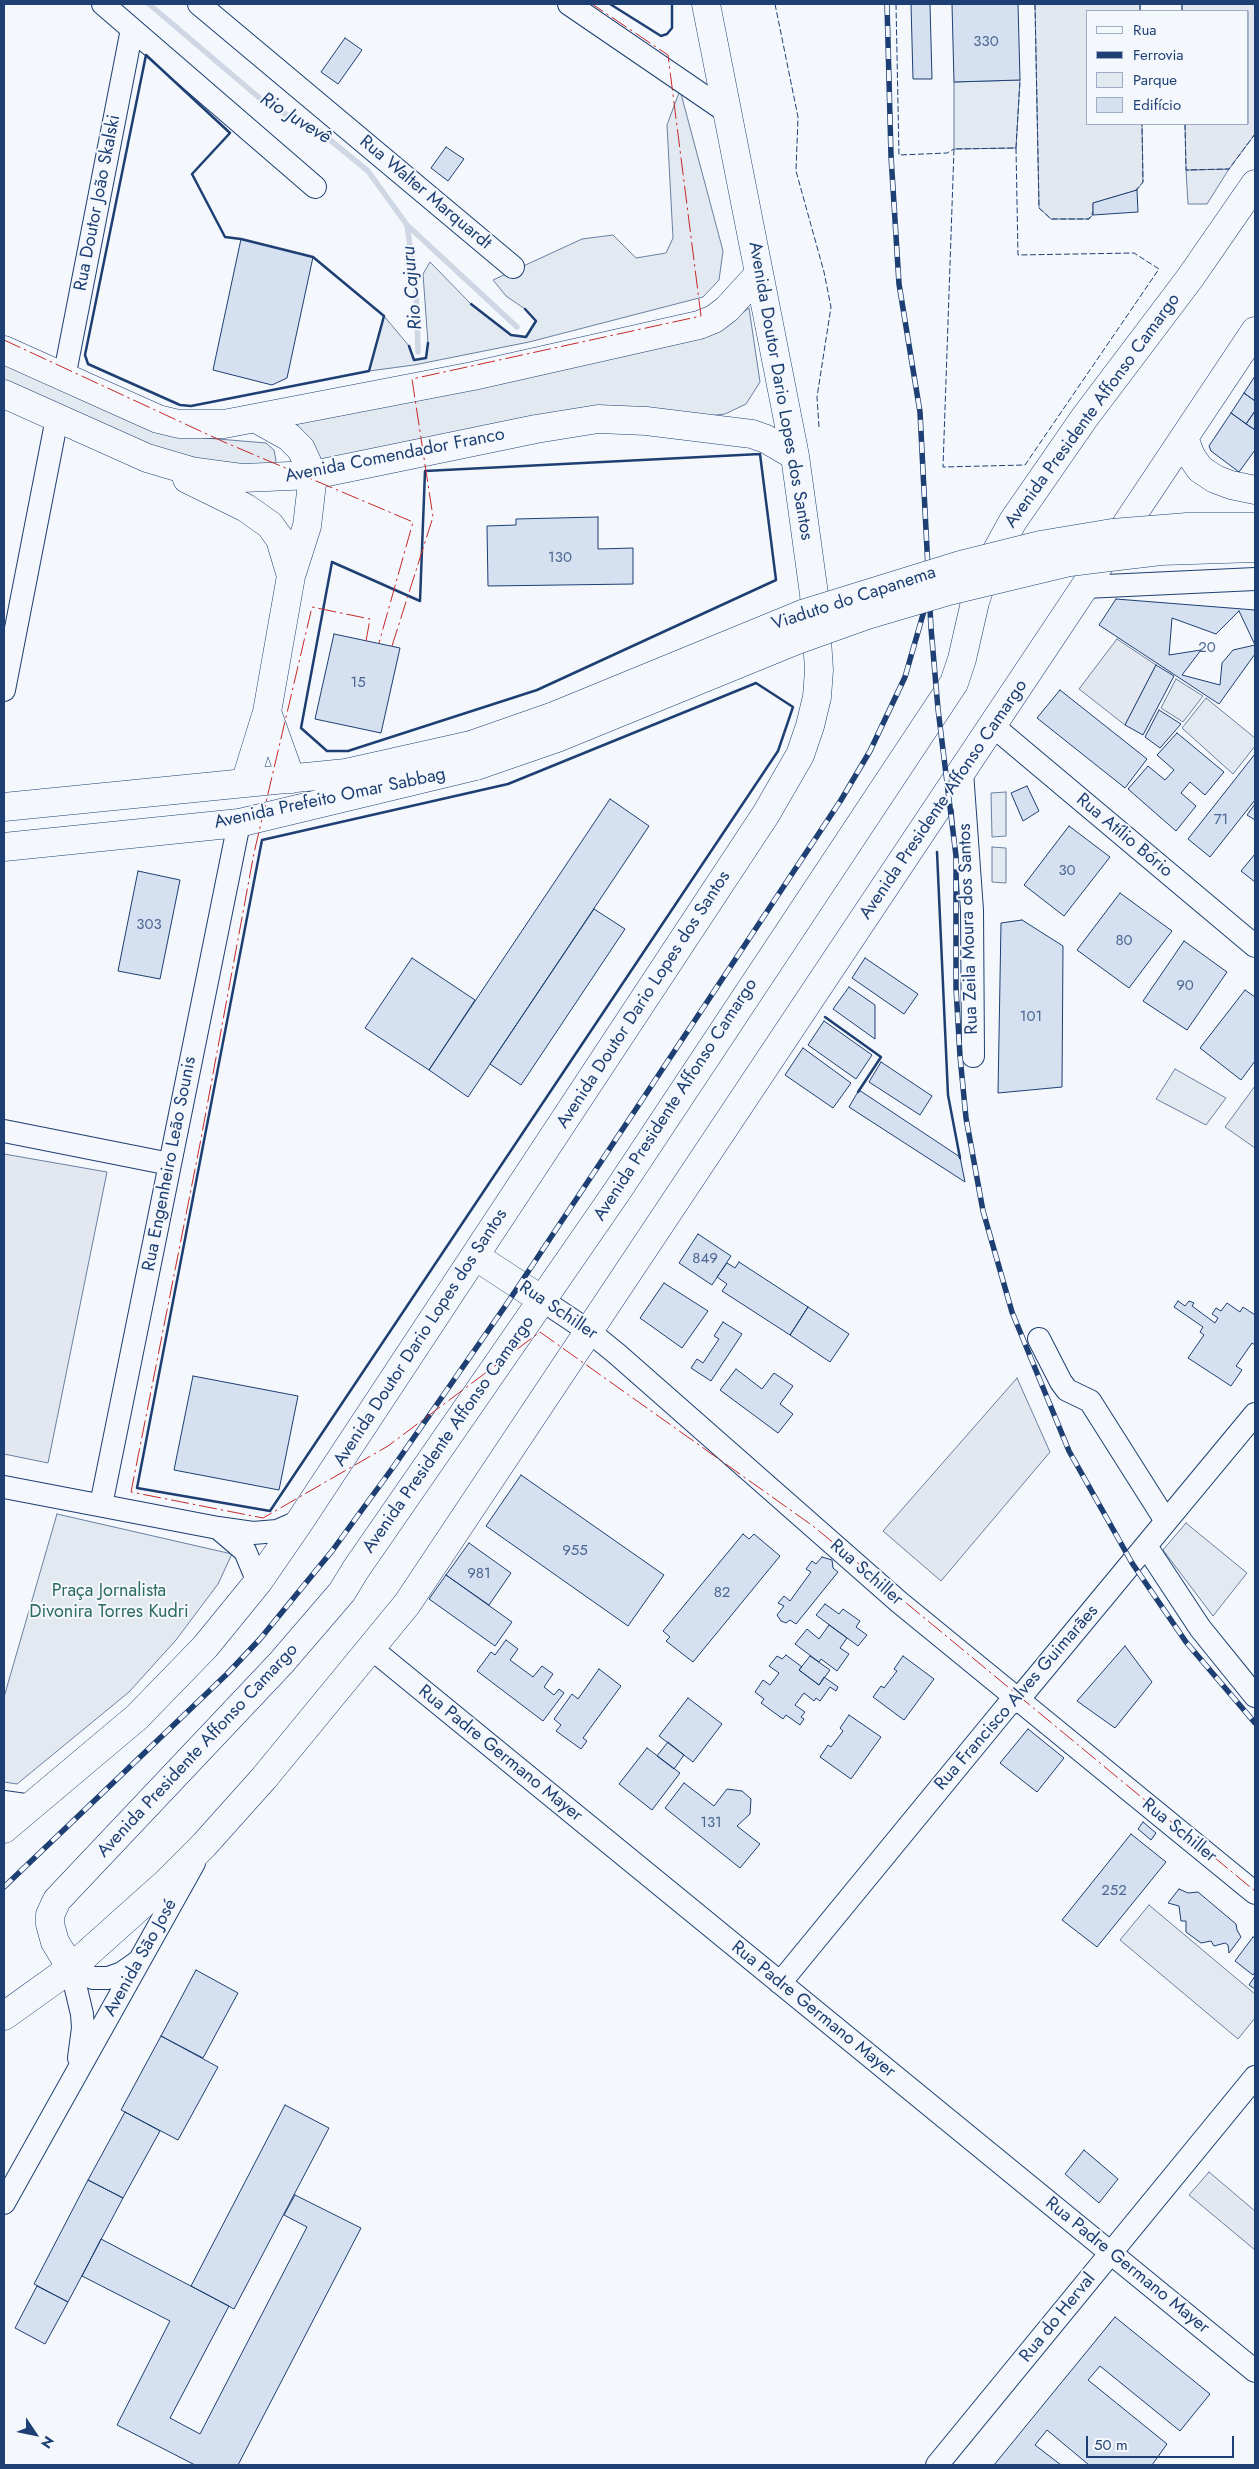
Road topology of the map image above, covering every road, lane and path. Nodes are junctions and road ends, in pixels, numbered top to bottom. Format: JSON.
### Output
{"nodes":[{"id":1,"x":103,"y":4,"type":"edge"},
{"id":2,"x":199,"y":4,"type":"edge"},
{"id":3,"x":570,"y":4,"type":"edge"},
{"id":4,"x":706,"y":4,"type":"edge"},
{"id":5,"x":132,"y":29,"type":"junction"},
{"id":6,"x":727,"y":112,"type":"junction"},
{"id":7,"x":1255,"y":184,"type":"edge"},
{"id":8,"x":315,"y":187,"type":"dead end"},
{"id":9,"x":513,"y":267,"type":"dead end"},
{"id":10,"x":759,"y":274,"type":"junction"},
{"id":11,"x":1255,"y":331,"type":"edge"},
{"id":12,"x":4,"y":350,"type":"edge"},
{"id":13,"x":64,"y":378,"type":"junction"},
{"id":14,"x":4,"y":394,"type":"edge"},
{"id":15,"x":56,"y":418,"type":"junction"},
{"id":16,"x":255,"y":418,"type":"junction"},
{"id":17,"x":1184,"y":438,"type":"junction"},
{"id":18,"x":795,"y":456,"type":"junction"},
{"id":19,"x":147,"y":458,"type":"junction"},
{"id":20,"x":313,"y":475,"type":"junction"},
{"id":21,"x":1255,"y":490,"type":"edge"},
{"id":22,"x":1255,"y":527,"type":"edge"},
{"id":23,"x":1255,"y":548,"type":"edge"},
{"id":24,"x":291,"y":576,"type":"junction"},
{"id":25,"x":1255,"y":579,"type":"edge"},
{"id":26,"x":1085,"y":587,"type":"junction"},
{"id":27,"x":4,"y":690,"type":"edge"},
{"id":28,"x":266,"y":712,"type":"junction"},
{"id":29,"x":993,"y":726,"type":"junction"},
{"id":30,"x":474,"y":756,"type":"junction"},
{"id":31,"x":962,"y":772,"type":"junction"},
{"id":32,"x":291,"y":779,"type":"junction"},
{"id":33,"x":245,"y":783,"type":"junction"},
{"id":34,"x":4,"y":807,"type":"edge"},
{"id":35,"x":238,"y":822,"type":"junction"},
{"id":36,"x":4,"y":847,"type":"edge"},
{"id":37,"x":1255,"y":946,"type":"edge"},
{"id":38,"x":973,"y":1056,"type":"dead end"},
{"id":39,"x":4,"y":1131,"type":"edge"},
{"id":40,"x":170,"y":1164,"type":"junction"},
{"id":41,"x":476,"y":1256,"type":"junction"},
{"id":42,"x":542,"y":1300,"type":"junction"},
{"id":43,"x":590,"y":1332,"type":"junction"},
{"id":44,"x":1039,"y":1339,"type":"dead end"},
{"id":45,"x":1255,"y":1414,"type":"edge"},
{"id":46,"x":4,"y":1487,"type":"edge"},
{"id":47,"x":100,"y":1506,"type":"junction"},
{"id":48,"x":300,"y":1521,"type":"junction"},
{"id":49,"x":1166,"y":1521,"type":"junction"},
{"id":50,"x":218,"y":1528,"type":"junction"},
{"id":51,"x":1146,"y":1546,"type":"junction"},
{"id":52,"x":258,"y":1582,"type":"junction"},
{"id":53,"x":372,"y":1650,"type":"junction"},
{"id":54,"x":1255,"y":1696,"type":"edge"},
{"id":55,"x":1018,"y":1700,"type":"junction"},
{"id":56,"x":4,"y":1802,"type":"edge"},
{"id":57,"x":32,"y":1806,"type":"junction"},
{"id":58,"x":4,"y":1829,"type":"edge"},
{"id":59,"x":204,"y":1845,"type":"junction"},
{"id":60,"x":1255,"y":1893,"type":"edge"},
{"id":61,"x":139,"y":1961,"type":"junction"},
{"id":62,"x":71,"y":1968,"type":"junction"},
{"id":63,"x":780,"y":1983,"type":"junction"},
{"id":64,"x":4,"y":2016,"type":"edge"},
{"id":65,"x":77,"y":2071,"type":"junction"},
{"id":66,"x":1255,"y":2077,"type":"edge"},
{"id":67,"x":4,"y":2203,"type":"edge"},
{"id":68,"x":1111,"y":2253,"type":"junction"},
{"id":69,"x":1255,"y":2371,"type":"edge"},
{"id":70,"x":937,"y":2465,"type":"edge"}],
"edges":[{"from":1,"to":5,"type":"street"},
{"from":2,"to":9,"type":"street","name":"Rua Walter Marquardt"},
{"from":3,"to":6,"type":"street"},
{"from":4,"to":6,"type":"main road","name":"Avenida Doutor Dario Lopes dos Santos"},
{"from":5,"to":8,"type":"street"},
{"from":5,"to":13,"type":"street","name":"Rua Doutor João Skalski"},
{"from":6,"to":10,"type":"main road","name":"Avenida Doutor Dario Lopes dos Santos"},
{"from":7,"to":42,"type":"main road","name":"Avenida Presidente Affonso Camargo"},
{"from":10,"to":16,"type":"main road"},
{"from":10,"to":18,"type":"main road","name":"Avenida Doutor Dario Lopes dos Santos"},
{"from":11,"to":17,"type":"main road","name":"Avenida Presidente Affonso Camargo"},
{"from":12,"to":13,"type":"main road"},
{"from":13,"to":16,"type":"main road"},
{"from":14,"to":15,"type":"main road","name":"Avenida Comendador Franco"},
{"from":15,"to":19,"type":"main road","name":"Avenida Comendador Franco"},
{"from":15,"to":27,"type":"street"},
{"from":16,"to":20,"type":"main road"},
{"from":17,"to":21,"type":"main road"},
{"from":17,"to":26,"type":"main road","name":"Avenida Presidente Affonso Camargo"},
{"from":18,"to":20,"type":"main road","name":"Avenida Comendador Franco"},
{"from":18,"to":41,"type":"main road","name":"Avenida Doutor Dario Lopes dos Santos"},
{"from":19,"to":20,"type":"main road","name":"Avenida Comendador Franco"},
{"from":19,"to":24,"type":"main road"},
{"from":20,"to":24,"type":"main road"},
{"from":22,"to":30,"type":"main road","name":"Viaduto do Capanema","bridge":true},
{"from":23,"to":30,"type":"main road","name":"Viaduto do Capanema","bridge":true},
{"from":24,"to":28,"type":"main road"},
{"from":25,"to":26,"type":"street"},
{"from":26,"to":29,"type":"main road","name":"Avenida Presidente Affonso Camargo"},
{"from":28,"to":32,"type":"main road"},
{"from":28,"to":33,"type":"main road"},
{"from":29,"to":31,"type":"main road","name":"Avenida Presidente Affonso Camargo"},
{"from":29,"to":37,"type":"street","name":"Rua Atílio Bório"},
{"from":30,"to":32,"type":"main road","name":"Avenida Prefeito Omar Sabbag"},
{"from":30,"to":35,"type":"main road","name":"Avenida Prefeito Omar Sabbag"},
{"from":31,"to":38,"type":"street","name":"Rua Zeila Moura dos Santos"},
{"from":31,"to":43,"type":"main road","name":"Avenida Presidente Affonso Camargo"},
{"from":32,"to":33,"type":"main road","name":"Avenida Prefeito Omar Sabbag"},
{"from":33,"to":34,"type":"main road","name":"Avenida Prefeito Omar Sabbag"},
{"from":35,"to":36,"type":"main road","name":"Avenida Prefeito Omar Sabbag"},
{"from":35,"to":40,"type":"street","name":"Rua Engenheiro Leão Sounis"},
{"from":39,"to":40,"type":"street"},
{"from":40,"to":47,"type":"street","name":"Rua Engenheiro Leão Sounis"},
{"from":41,"to":42,"type":"main road","name":"Rua Schiller"},
{"from":41,"to":48,"type":"main road","name":"Avenida Doutor Dario Lopes dos Santos"},
{"from":42,"to":43,"type":"street","name":"Rua Schiller"},
{"from":42,"to":62,"type":"main road","name":"Avenida Presidente Affonso Camargo"},
{"from":43,"to":53,"type":"main road","name":"Avenida Presidente Affonso Camargo"},
{"from":43,"to":55,"type":"street","name":"Rua Schiller"},
{"from":44,"to":49,"type":"street"},
{"from":45,"to":49,"type":"street","name":"Rua Francisco Alves Guimarães"},
{"from":46,"to":47,"type":"street"},
{"from":47,"to":50,"type":"street"},
{"from":48,"to":50,"type":"street"},
{"from":48,"to":52,"type":"main road","name":"Avenida Doutor Dario Lopes dos Santos"},
{"from":49,"to":51,"type":"street","name":"Rua Francisco Alves Guimarães"},
{"from":50,"to":52,"type":"street"},
{"from":51,"to":54,"type":"street"},
{"from":51,"to":55,"type":"street","name":"Rua Francisco Alves Guimarães"},
{"from":52,"to":57,"type":"main road","name":"Avenida Doutor Dario Lopes dos Santos"},
{"from":53,"to":59,"type":"main road","name":"Avenida Presidente Affonso Camargo"},
{"from":53,"to":63,"type":"street","name":"Rua Padre Germano Mayer"},
{"from":55,"to":60,"type":"street","name":"Rua Schiller"},
{"from":55,"to":63,"type":"street","name":"Rua Francisco Alves Guimarães"},
{"from":56,"to":57,"type":"street"},
{"from":57,"to":58,"type":"main road","name":"Avenida Doutor Dario Lopes dos Santos"},
{"from":59,"to":61,"type":"street","name":"Avenida São José"},
{"from":59,"to":62,"type":"main road","name":"Avenida Presidente Affonso Camargo"},
{"from":61,"to":62,"type":"street"},
{"from":61,"to":65,"type":"street","name":"Avenida São José"},
{"from":62,"to":64,"type":"main road","name":"Avenida Presidente Affonso Camargo"},
{"from":62,"to":65,"type":"street","name":"Avenida São José"},
{"from":63,"to":68,"type":"street","name":"Rua Padre Germano Mayer"},
{"from":65,"to":67,"type":"street","name":"Avenida São José"},
{"from":66,"to":68,"type":"street","name":"Rua do Herval"},
{"from":68,"to":69,"type":"street","name":"Rua Padre Germano Mayer"},
{"from":68,"to":70,"type":"street","name":"Rua do Herval"}]}
